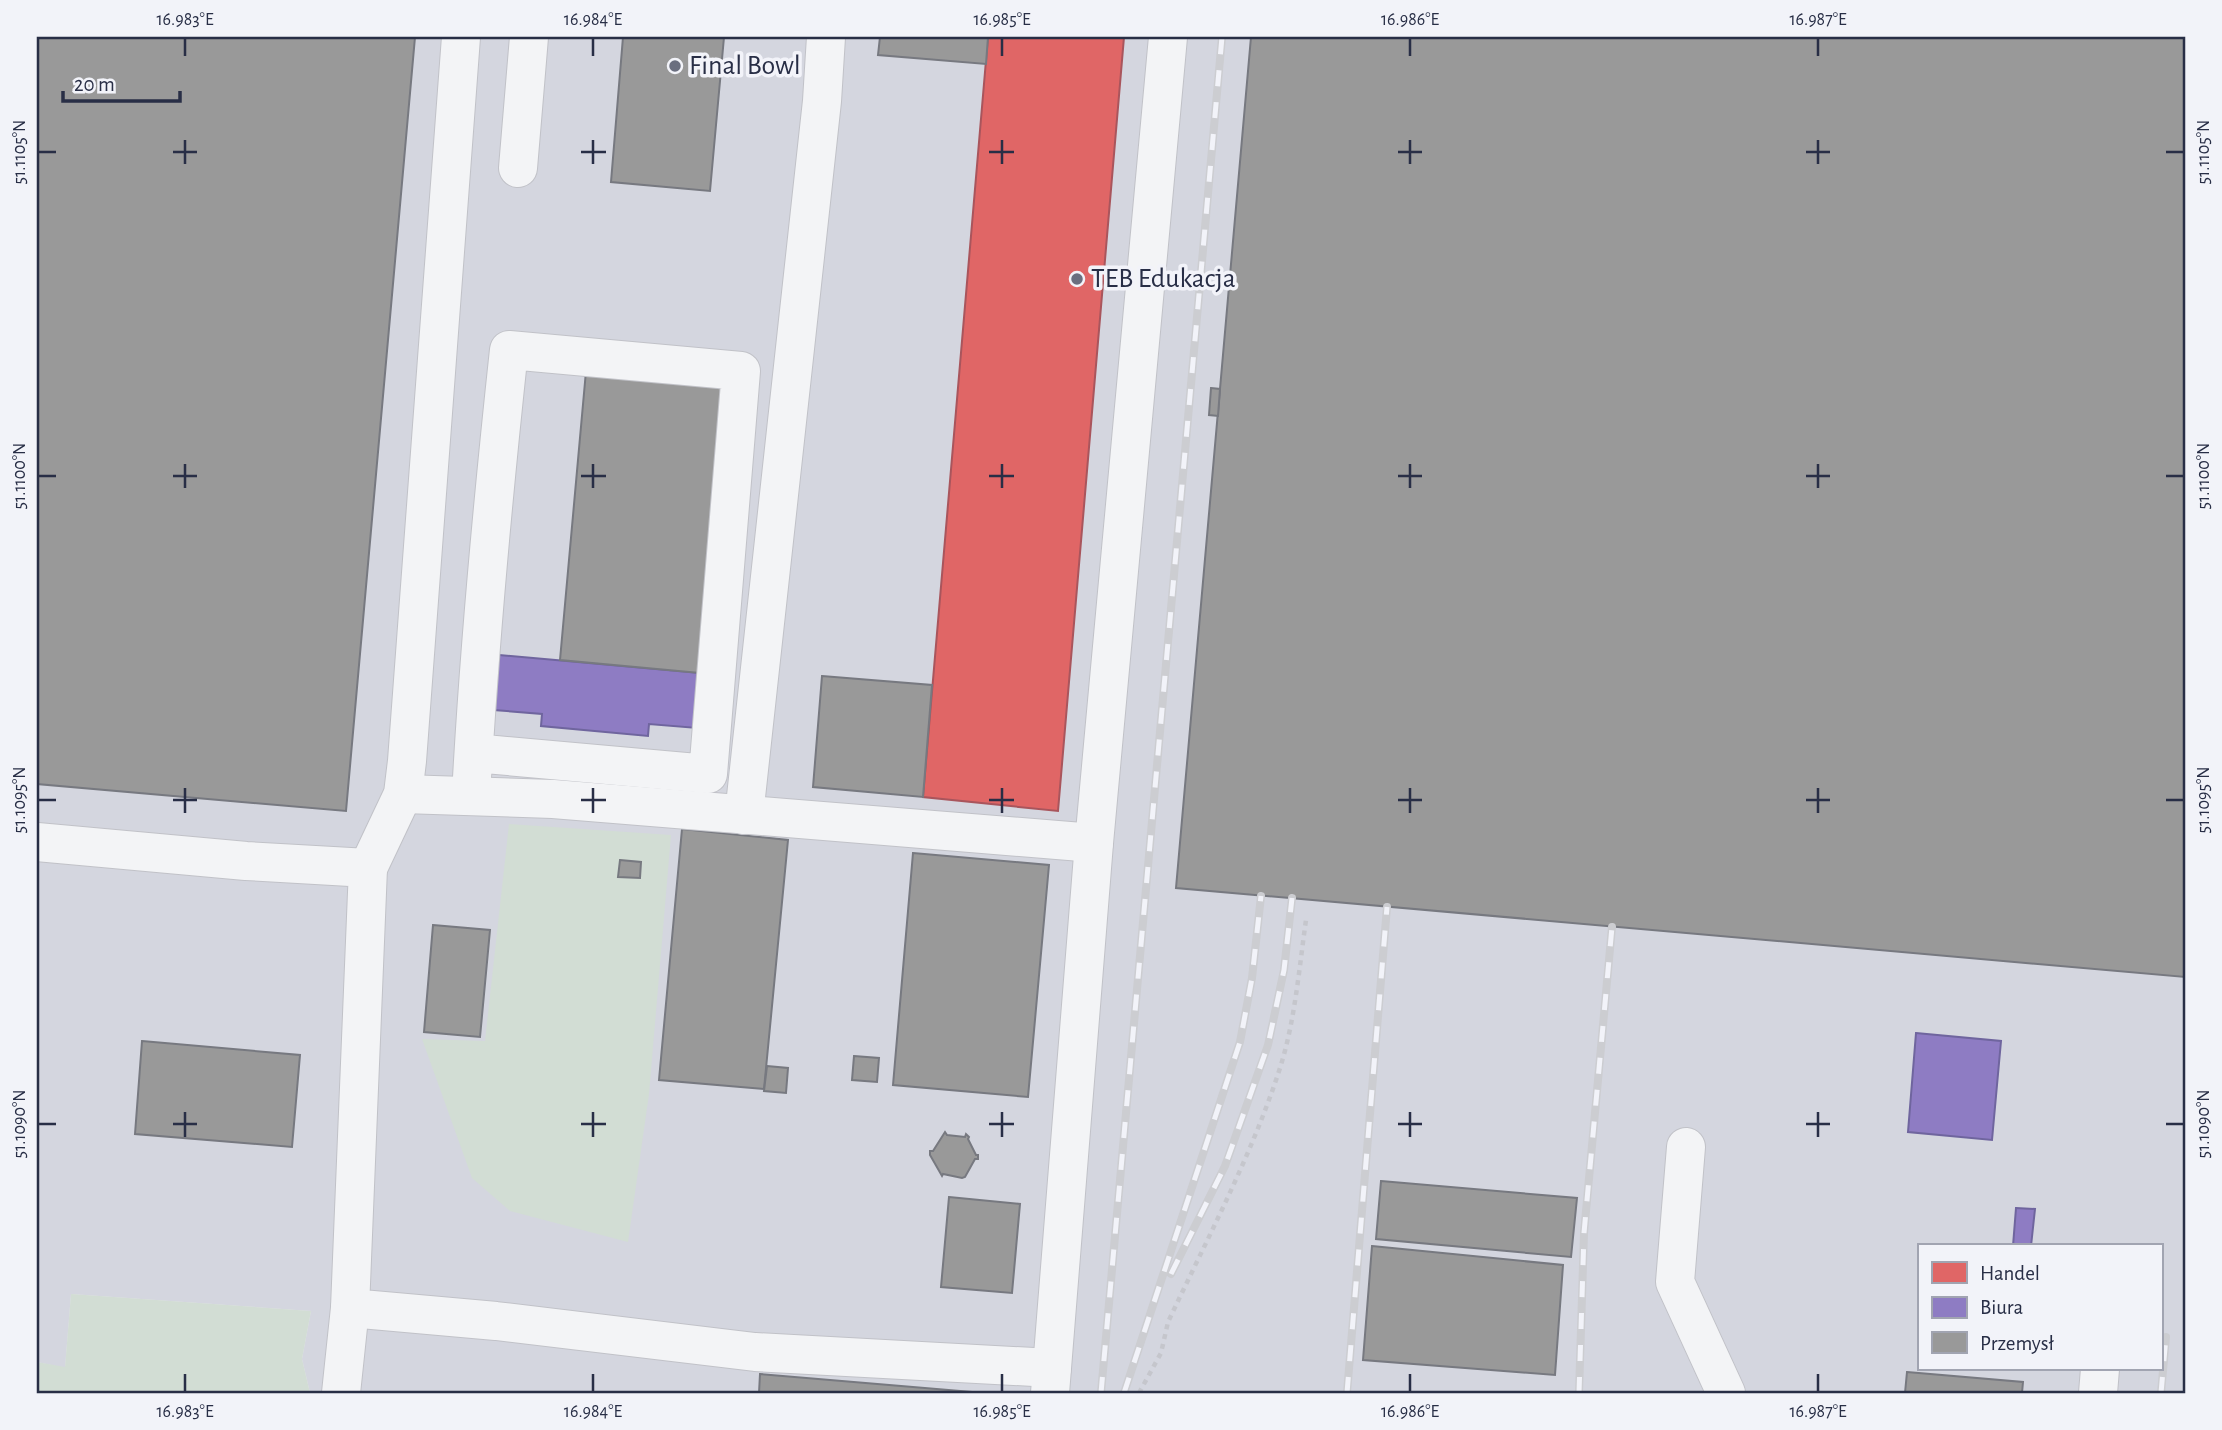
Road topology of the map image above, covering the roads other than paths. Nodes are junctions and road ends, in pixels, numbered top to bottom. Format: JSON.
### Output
{"nodes":[{"id":1,"x":460,"y":37,"type":"edge"},
{"id":2,"x":529,"y":37,"type":"edge"},
{"id":3,"x":826,"y":37,"type":"edge"},
{"id":4,"x":1168,"y":37,"type":"edge"},
{"id":5,"x":517,"y":168,"type":"dead end"},
{"id":6,"x":474,"y":753,"type":"junction"},
{"id":7,"x":403,"y":794,"type":"junction"},
{"id":8,"x":471,"y":796,"type":"junction"},
{"id":9,"x":744,"y":814,"type":"junction"},
{"id":10,"x":37,"y":842,"type":"edge"},
{"id":11,"x":1094,"y":843,"type":"junction"},
{"id":12,"x":368,"y":868,"type":"junction"},
{"id":13,"x":1686,"y":1147,"type":"dead end"},
{"id":14,"x":350,"y":1308,"type":"junction"},
{"id":15,"x":2100,"y":1370,"type":"edge"},
{"id":16,"x":1051,"y":1381,"type":"edge"},
{"id":17,"x":341,"y":1393,"type":"edge"},
{"id":18,"x":1726,"y":1393,"type":"edge"},
{"id":19,"x":2098,"y":1393,"type":"edge"}],
"edges":[{"from":1,"to":7,"type":"lane"},
{"from":2,"to":5,"type":"lane"},
{"from":3,"to":9,"type":"lane"},
{"from":4,"to":11,"type":"lane"},
{"from":6,"to":6,"type":"lane"},
{"from":6,"to":8,"type":"lane"},
{"from":7,"to":8,"type":"lane"},
{"from":7,"to":12,"type":"lane"},
{"from":8,"to":9,"type":"lane"},
{"from":9,"to":11,"type":"lane"},
{"from":10,"to":12,"type":"lane"},
{"from":11,"to":16,"type":"lane"},
{"from":12,"to":14,"type":"lane"},
{"from":13,"to":18,"type":"lane"},
{"from":14,"to":16,"type":"lane"},
{"from":14,"to":17,"type":"lane"},
{"from":15,"to":19,"type":"lane"}]}
